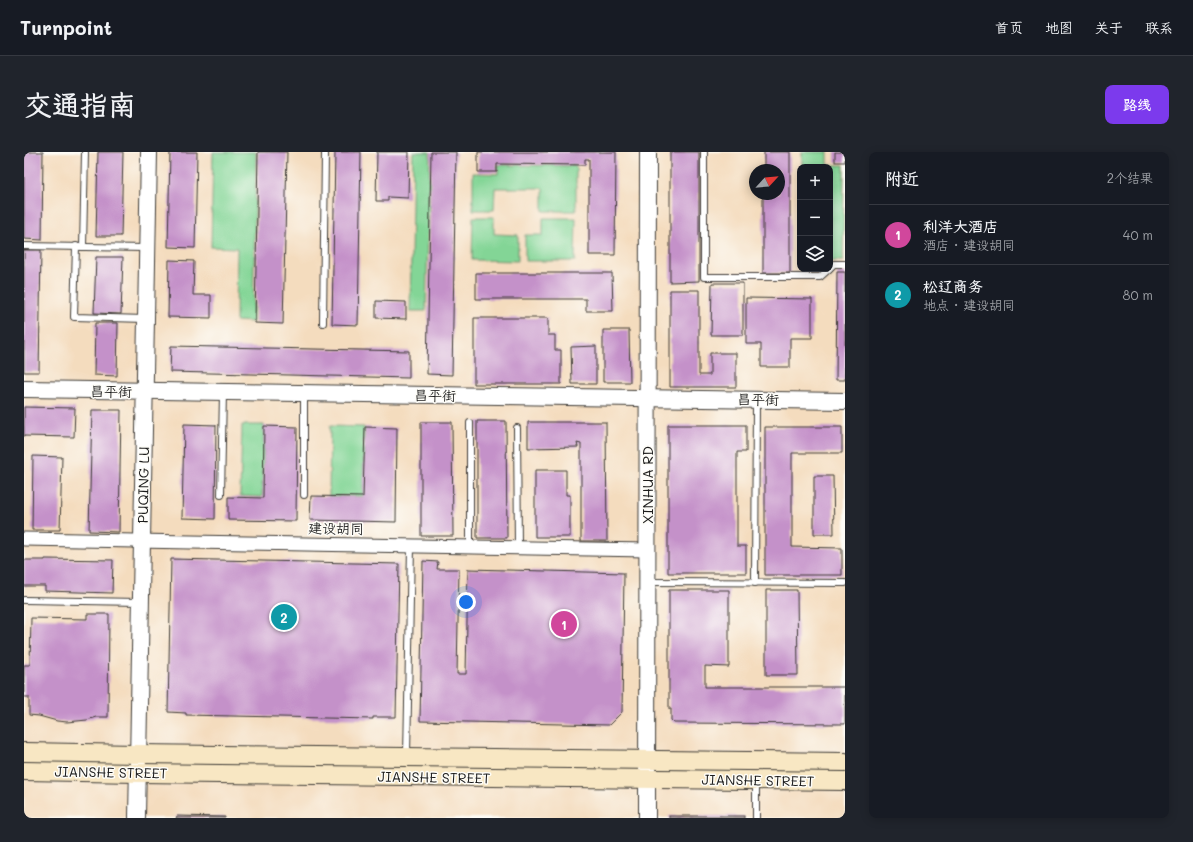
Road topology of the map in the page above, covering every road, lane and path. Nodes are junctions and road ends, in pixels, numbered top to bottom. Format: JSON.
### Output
{"nodes":[{"id":1,"x":85,"y":152,"type":"edge"},
{"id":2,"x":149,"y":152,"type":"edge"},
{"id":3,"x":325,"y":152,"type":"edge"},
{"id":4,"x":648,"y":152,"type":"edge"},
{"id":5,"x":704,"y":152,"type":"edge"},
{"id":6,"x":24,"y":246,"type":"edge"},
{"id":7,"x":76,"y":246,"type":"junction"},
{"id":8,"x":83,"y":247,"type":"junction"},
{"id":9,"x":147,"y":248,"type":"junction"},
{"id":10,"x":845,"y":264,"type":"edge"},
{"id":11,"x":833,"y":265,"type":"edge"},
{"id":12,"x":825,"y":272,"type":"edge"},
{"id":13,"x":146,"y":319,"type":"junction"},
{"id":14,"x":323,"y":323,"type":"dead end"},
{"id":15,"x":24,"y":389,"type":"edge"},
{"id":16,"x":144,"y":391,"type":"junction"},
{"id":17,"x":223,"y":392,"type":"junction"},
{"id":18,"x":304,"y":393,"type":"junction"},
{"id":19,"x":648,"y":398,"type":"junction"},
{"id":20,"x":756,"y":399,"type":"junction"},
{"id":21,"x":845,"y":401,"type":"edge"},
{"id":22,"x":470,"y":423,"type":"dead end"},
{"id":23,"x":517,"y":428,"type":"dead end"},
{"id":24,"x":221,"y":495,"type":"dead end"},
{"id":25,"x":304,"y":495,"type":"dead end"},
{"id":26,"x":24,"y":539,"type":"edge"},
{"id":27,"x":142,"y":541,"type":"junction"},
{"id":28,"x":411,"y":546,"type":"junction"},
{"id":29,"x":470,"y":547,"type":"junction"},
{"id":30,"x":518,"y":548,"type":"junction"},
{"id":31,"x":647,"y":550,"type":"junction"},
{"id":32,"x":647,"y":582,"type":"junction"},
{"id":33,"x":755,"y":583,"type":"junction"},
{"id":34,"x":845,"y":583,"type":"edge"},
{"id":35,"x":24,"y":600,"type":"edge"},
{"id":36,"x":141,"y":602,"type":"junction"},
{"id":37,"x":24,"y":752,"type":"edge"},
{"id":38,"x":138,"y":754,"type":"junction"},
{"id":39,"x":407,"y":757,"type":"junction"},
{"id":40,"x":647,"y":760,"type":"junction"},
{"id":41,"x":845,"y":762,"type":"edge"},
{"id":42,"x":24,"y":771,"type":"edge"},
{"id":43,"x":138,"y":773,"type":"junction"},
{"id":44,"x":647,"y":779,"type":"junction"},
{"id":45,"x":756,"y":780,"type":"junction"},
{"id":46,"x":845,"y":781,"type":"edge"},
{"id":47,"x":137,"y":818,"type":"edge"},
{"id":48,"x":647,"y":818,"type":"edge"},
{"id":49,"x":756,"y":818,"type":"edge"}],
"edges":[{"from":1,"to":8,"type":"lane"},
{"from":2,"to":9,"type":"street","name":"PUQING LU"},
{"from":3,"to":14,"type":"lane"},
{"from":4,"to":19,"type":"street","name":"XINHUA RD"},
{"from":5,"to":12,"type":"lane"},
{"from":6,"to":7,"type":"lane"},
{"from":7,"to":8,"type":"lane"},
{"from":7,"to":13,"type":"lane"},
{"from":8,"to":9,"type":"lane"},
{"from":9,"to":13,"type":"street","name":"PUQING LU"},
{"from":10,"to":11,"type":"lane"},
{"from":13,"to":16,"type":"street","name":"PUQING LU"},
{"from":15,"to":16,"type":"street","name":"昌平街"},
{"from":16,"to":17,"type":"street","name":"昌平街"},
{"from":16,"to":27,"type":"street","name":"PUQING LU"},
{"from":17,"to":18,"type":"street","name":"昌平街"},
{"from":17,"to":24,"type":"lane"},
{"from":18,"to":19,"type":"street","name":"昌平街"},
{"from":18,"to":25,"type":"lane"},
{"from":19,"to":20,"type":"street","name":"昌平街"},
{"from":19,"to":31,"type":"street","name":"XINHUA RD"},
{"from":20,"to":21,"type":"street","name":"昌平街"},
{"from":20,"to":33,"type":"lane"},
{"from":22,"to":29,"type":"lane"},
{"from":23,"to":30,"type":"lane"},
{"from":26,"to":27,"type":"street","name":"建设胡同"},
{"from":27,"to":28,"type":"street","name":"建设胡同"},
{"from":27,"to":36,"type":"street","name":"PUQING LU"},
{"from":28,"to":29,"type":"street","name":"建设胡同"},
{"from":28,"to":39,"type":"lane"},
{"from":29,"to":30,"type":"street","name":"建设胡同"},
{"from":30,"to":31,"type":"street","name":"建设胡同"},
{"from":31,"to":32,"type":"street","name":"XINHUA RD"},
{"from":32,"to":33,"type":"lane"},
{"from":32,"to":40,"type":"street","name":"XINHUA RD"},
{"from":33,"to":34,"type":"lane"},
{"from":35,"to":36,"type":"lane"},
{"from":36,"to":38,"type":"street","name":"PUQING LU"},
{"from":37,"to":38,"type":"main road","name":"JIANSHE STREET"},
{"from":38,"to":39,"type":"main road","name":"JIANSHE STREET"},
{"from":38,"to":43,"type":"street","name":"PUQING LU"},
{"from":39,"to":40,"type":"main road","name":"JIANSHE STREET"},
{"from":40,"to":41,"type":"main road","name":"JIANSHE STREET"},
{"from":40,"to":44,"type":"street","name":"XINHUA RD"},
{"from":42,"to":43,"type":"main road","name":"JIANSHE STREET"},
{"from":43,"to":44,"type":"main road","name":"JIANSHE STREET"},
{"from":43,"to":47,"type":"street","name":"PUQING LU"},
{"from":44,"to":45,"type":"main road","name":"JIANSHE STREET"},
{"from":44,"to":48,"type":"street","name":"XINHUA RD"},
{"from":45,"to":46,"type":"main road","name":"JIANSHE STREET"},
{"from":45,"to":49,"type":"lane"}]}
